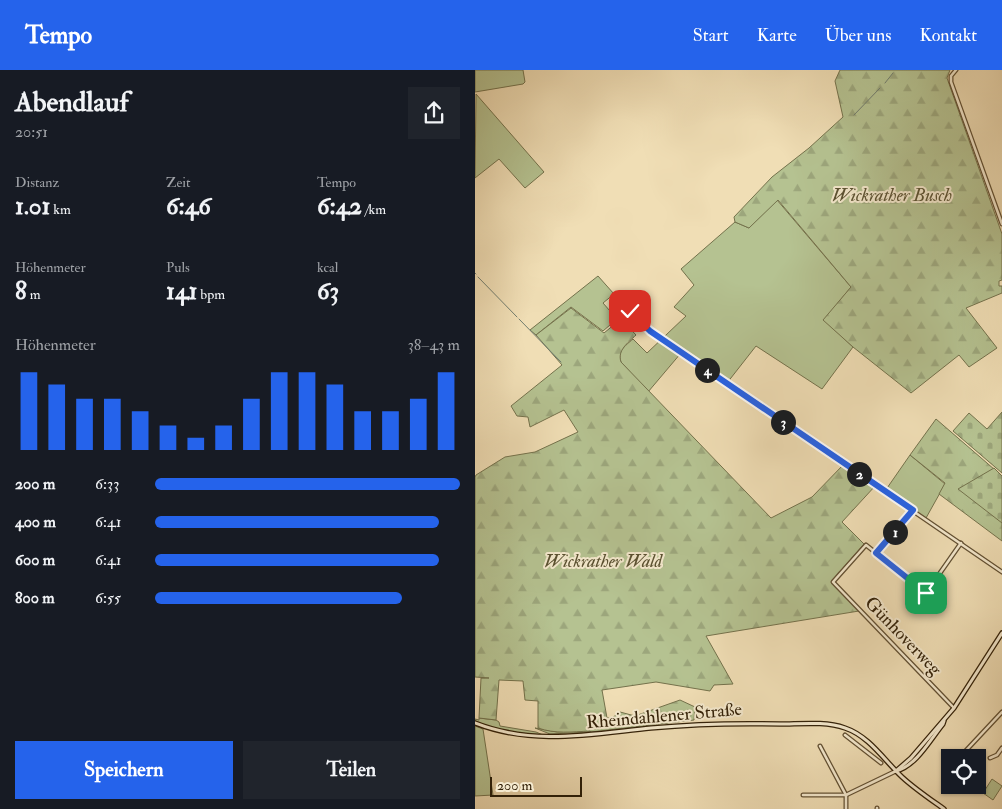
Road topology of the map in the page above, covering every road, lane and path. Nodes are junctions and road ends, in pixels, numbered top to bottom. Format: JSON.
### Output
{"nodes":[{"id":1,"x":956,"y":70,"type":"edge"},
{"id":2,"x":1002,"y":223,"type":"edge"},
{"id":3,"x":630,"y":311,"type":"dead end"},
{"id":4,"x":913,"y":510,"type":"junction"},
{"id":5,"x":961,"y":543,"type":"junction"},
{"id":6,"x":876,"y":553,"type":"junction"},
{"id":7,"x":1002,"y":572,"type":"edge"},
{"id":8,"x":1002,"y":633,"type":"edge"},
{"id":9,"x":954,"y":708,"type":"junction"},
{"id":10,"x":1002,"y":712,"type":"edge"},
{"id":11,"x":475,"y":723,"type":"edge"},
{"id":12,"x":855,"y":733,"type":"junction"},
{"id":13,"x":845,"y":735,"type":"dead end"},
{"id":14,"x":851,"y":740,"type":"junction"},
{"id":15,"x":821,"y":746,"type":"dead end"},
{"id":16,"x":1002,"y":748,"type":"edge"},
{"id":17,"x":967,"y":749,"type":"edge"},
{"id":18,"x":990,"y":758,"type":"dead end"},
{"id":19,"x":881,"y":763,"type":"dead end"},
{"id":20,"x":896,"y":771,"type":"junction"},
{"id":21,"x":803,"y":795,"type":"dead end"},
{"id":22,"x":846,"y":795,"type":"junction"},
{"id":23,"x":846,"y":809,"type":"edge"},
{"id":24,"x":944,"y":809,"type":"edge"}],
"edges":[{"from":1,"to":2,"type":"street"},
{"from":3,"to":4,"type":"street"},
{"from":4,"to":5,"type":"street"},
{"from":4,"to":6,"type":"street"},
{"from":5,"to":6,"type":"street"},
{"from":5,"to":7,"type":"street"},
{"from":6,"to":9,"type":"street","name":"Günhoverweg"},
{"from":8,"to":9,"type":"main road"},
{"from":9,"to":20,"type":"main road"},
{"from":10,"to":17,"type":"street"},
{"from":11,"to":12,"type":"main road","name":"Rheindahlener Straße"},
{"from":12,"to":14,"type":"street"},
{"from":12,"to":20,"type":"main road","name":"Rheindahlener Straße"},
{"from":13,"to":14,"type":"street"},
{"from":14,"to":19,"type":"street"},
{"from":15,"to":22,"type":"street"},
{"from":16,"to":18,"type":"street"},
{"from":20,"to":22,"type":"street"},
{"from":20,"to":24,"type":"main road","name":"Rheindahlener Straße"},
{"from":21,"to":22,"type":"street"},
{"from":22,"to":23,"type":"street"}]}
